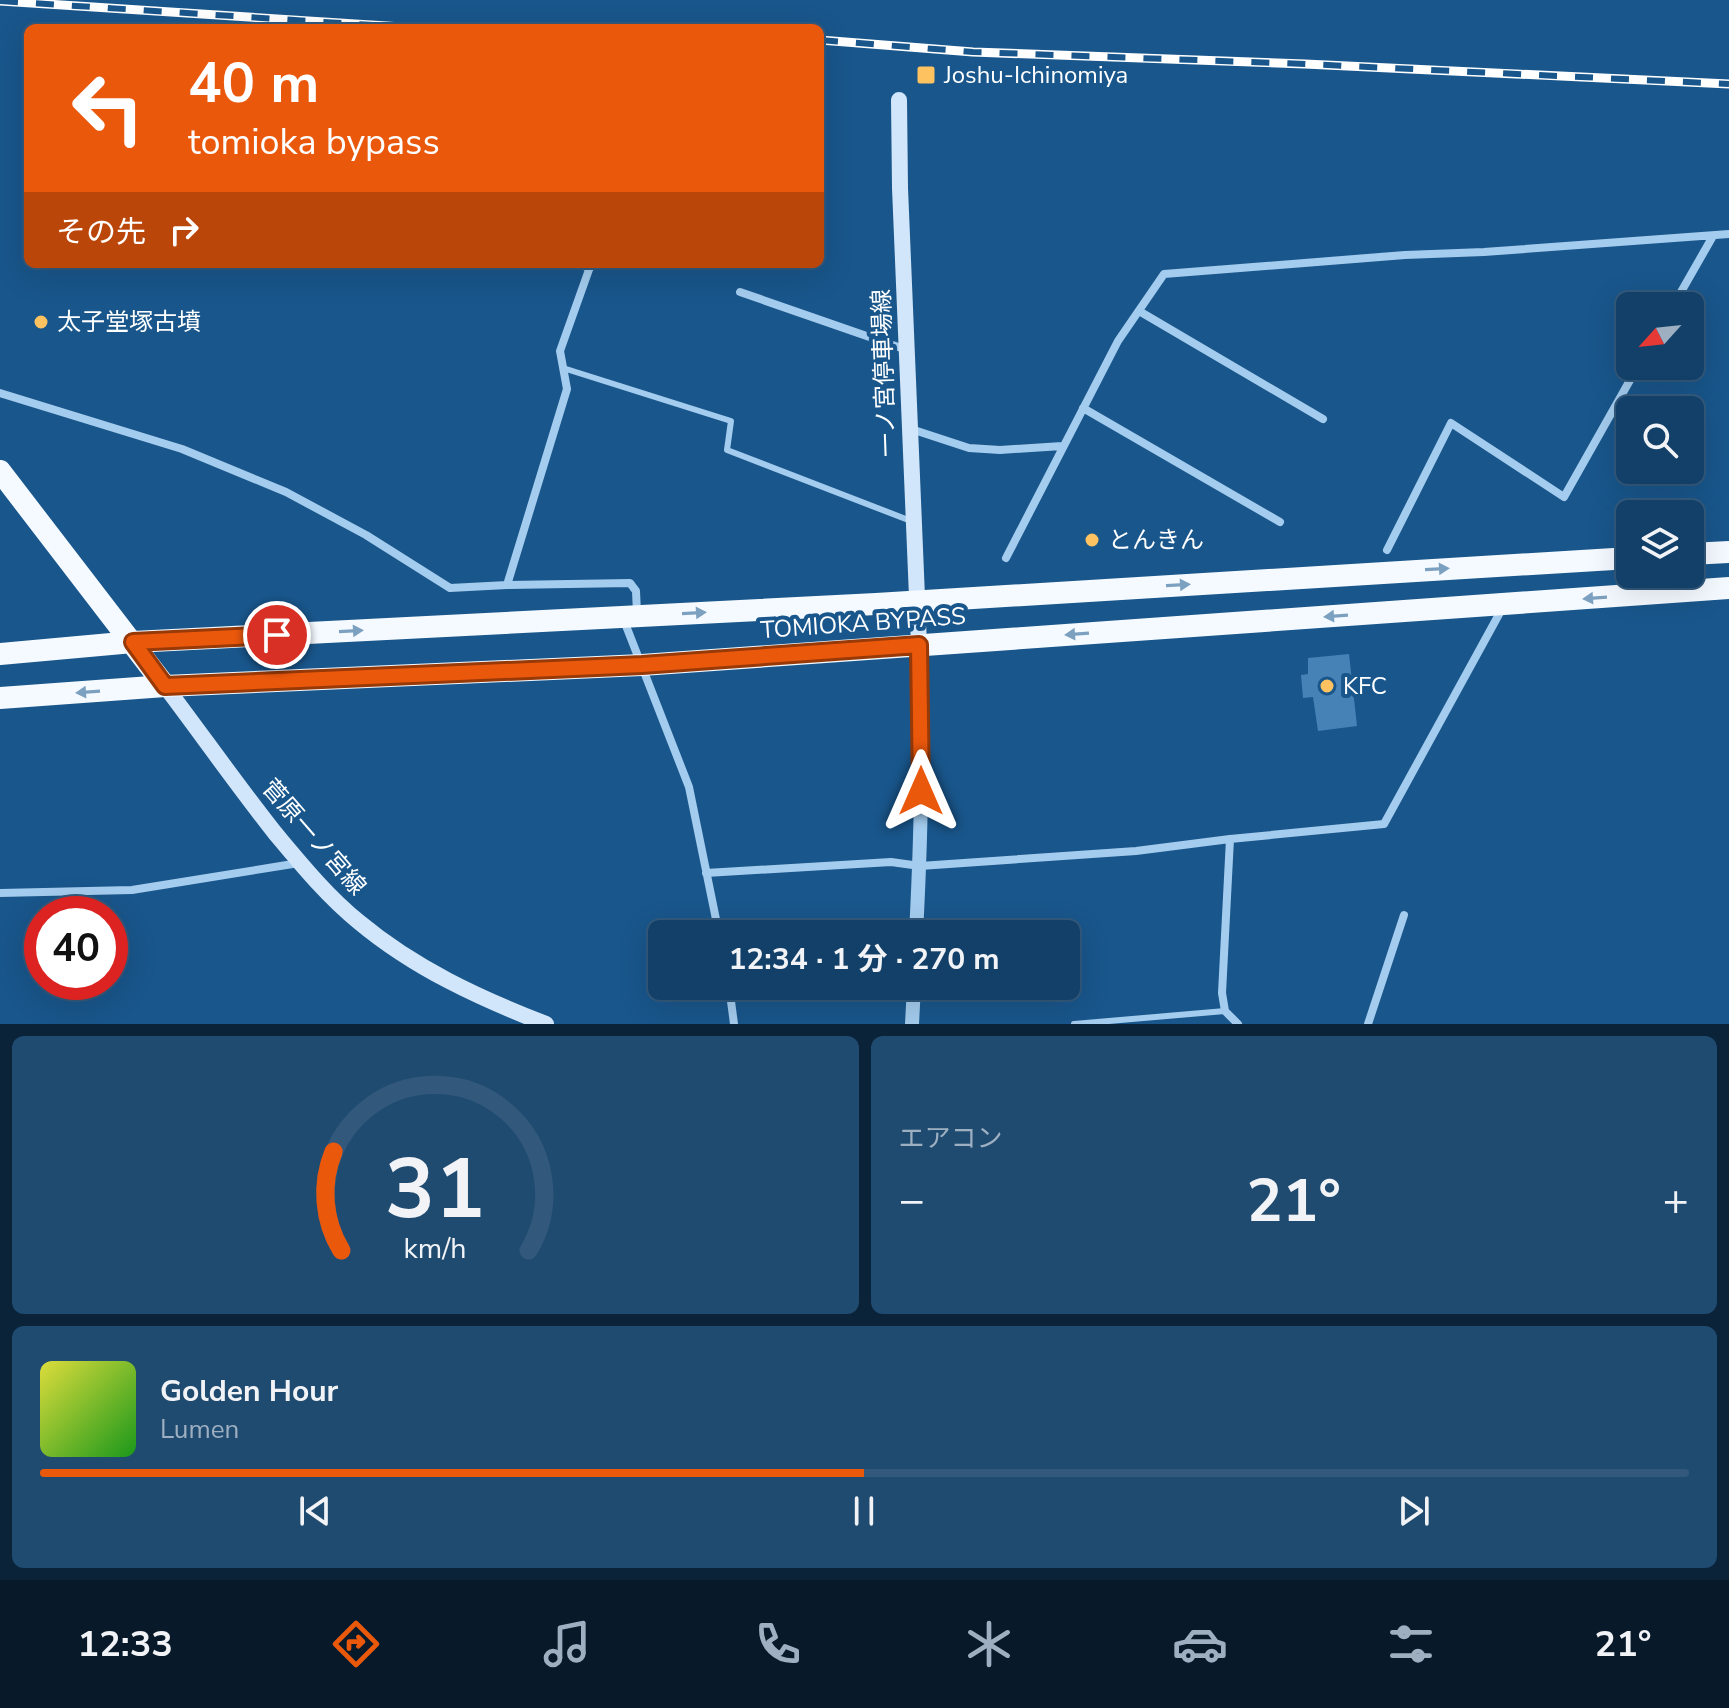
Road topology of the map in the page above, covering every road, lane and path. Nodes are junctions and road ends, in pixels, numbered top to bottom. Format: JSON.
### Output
{"nodes":[{"id":1,"x":899,"y":100,"type":"dead end"},
{"id":2,"x":1729,"y":234,"type":"edge"},
{"id":3,"x":1713,"y":236,"type":"junction"},
{"id":4,"x":590,"y":268,"type":"edge"},
{"id":5,"x":740,"y":292,"type":"dead end"},
{"id":6,"x":1681,"y":292,"type":"edge"},
{"id":7,"x":1139,"y":311,"type":"junction"},
{"id":8,"x":907,"y":350,"type":"junction"},
{"id":9,"x":563,"y":368,"type":"junction"},
{"id":10,"x":1630,"y":380,"type":"edge"},
{"id":11,"x":0,"y":393,"type":"edge"},
{"id":12,"x":1083,"y":408,"type":"junction"},
{"id":13,"x":1323,"y":419,"type":"dead end"},
{"id":14,"x":911,"y":429,"type":"junction"},
{"id":15,"x":1062,"y":446,"type":"junction"},
{"id":16,"x":0,"y":471,"type":"edge"},
{"id":17,"x":1280,"y":522,"type":"dead end"},
{"id":18,"x":914,"y":523,"type":"junction"},
{"id":19,"x":1387,"y":550,"type":"dead end"},
{"id":20,"x":1729,"y":552,"type":"edge"},
{"id":21,"x":1704,"y":553,"type":"edge"},
{"id":22,"x":1006,"y":558,"type":"dead end"},
{"id":23,"x":1616,"y":559,"type":"edge"},
{"id":24,"x":507,"y":585,"type":"junction"},
{"id":25,"x":1729,"y":588,"type":"edge"},
{"id":26,"x":916,"y":601,"type":"junction"},
{"id":27,"x":1504,"y":604,"type":"junction"},
{"id":28,"x":629,"y":616,"type":"junction"},
{"id":29,"x":133,"y":642,"type":"junction"},
{"id":30,"x":919,"y":645,"type":"junction"},
{"id":31,"x":0,"y":654,"type":"edge"},
{"id":32,"x":642,"y":665,"type":"junction"},
{"id":33,"x":165,"y":686,"type":"junction"},
{"id":34,"x":0,"y":698,"type":"edge"},
{"id":35,"x":1230,"y":839,"type":"junction"},
{"id":36,"x":300,"y":863,"type":"junction"},
{"id":37,"x":920,"y":866,"type":"junction"},
{"id":38,"x":706,"y":873,"type":"junction"},
{"id":39,"x":0,"y":893,"type":"edge"},
{"id":40,"x":1404,"y":915,"type":"dead end"},
{"id":41,"x":716,"y":920,"type":"edge"},
{"id":42,"x":917,"y":920,"type":"edge"},
{"id":43,"x":731,"y":1000,"type":"edge"},
{"id":44,"x":913,"y":1000,"type":"edge"},
{"id":45,"x":1225,"y":1011,"type":"junction"},
{"id":46,"x":546,"y":1024,"type":"edge"},
{"id":47,"x":734,"y":1024,"type":"edge"},
{"id":48,"x":912,"y":1024,"type":"edge"},
{"id":49,"x":1074,"y":1024,"type":"edge"},
{"id":50,"x":1238,"y":1024,"type":"edge"},
{"id":51,"x":1368,"y":1024,"type":"edge"}],
"edges":[{"from":1,"to":8,"type":"main road","name":"一ノ宮停車場線"},
{"from":2,"to":3,"type":"street"},
{"from":3,"to":6,"type":"street"},
{"from":3,"to":7,"type":"street"},
{"from":4,"to":9,"type":"street"},
{"from":5,"to":8,"type":"street"},
{"from":7,"to":12,"type":"street"},
{"from":7,"to":13,"type":"street"},
{"from":8,"to":14,"type":"main road","name":"一ノ宮停車場線"},
{"from":9,"to":18,"type":"lane"},
{"from":9,"to":24,"type":"street"},
{"from":10,"to":19,"type":"street"},
{"from":11,"to":24,"type":"street"},
{"from":12,"to":15,"type":"street"},
{"from":12,"to":17,"type":"street"},
{"from":14,"to":15,"type":"street"},
{"from":14,"to":18,"type":"main road","name":"一ノ宮停車場線"},
{"from":15,"to":22,"type":"street"},
{"from":16,"to":29,"type":"highway"},
{"from":18,"to":26,"type":"main road","name":"一ノ宮停車場線"},
{"from":20,"to":21,"type":"highway"},
{"from":26,"to":23,"type":"highway","name":"TOMIOKA BYPASS","one_way":true},
{"from":24,"to":28,"type":"street"},
{"from":25,"to":27,"type":"highway","name":"TOMIOKA BYPASS","one_way":true},
{"from":28,"to":26,"type":"highway","name":"TOMIOKA BYPASS","one_way":true},
{"from":26,"to":30,"type":"main road","name":"一ノ宮停車場線"},
{"from":27,"to":30,"type":"highway","name":"TOMIOKA BYPASS","one_way":true},
{"from":27,"to":35,"type":"street"},
{"from":29,"to":28,"type":"highway","name":"TOMIOKA BYPASS","one_way":true},
{"from":28,"to":32,"type":"street"},
{"from":29,"to":31,"type":"highway","name":"TOMIOKA BYPASS"},
{"from":29,"to":33,"type":"highway"},
{"from":30,"to":32,"type":"highway","name":"TOMIOKA BYPASS"},
{"from":30,"to":37,"type":"street"},
{"from":32,"to":33,"type":"highway","name":"TOMIOKA BYPASS"},
{"from":32,"to":38,"type":"street"},
{"from":33,"to":34,"type":"highway","name":"TOMIOKA BYPASS","one_way":true},
{"from":33,"to":36,"type":"main road","name":"菅原一ノ宮線"},
{"from":35,"to":37,"type":"street"},
{"from":35,"to":45,"type":"street"},
{"from":36,"to":39,"type":"street"},
{"from":36,"to":46,"type":"main road","name":"菅原一ノ宮線"},
{"from":37,"to":38,"type":"street"},
{"from":37,"to":42,"type":"street"},
{"from":38,"to":41,"type":"street"},
{"from":40,"to":51,"type":"street"},
{"from":43,"to":47,"type":"street"},
{"from":44,"to":48,"type":"street"},
{"from":45,"to":49,"type":"lane"},
{"from":45,"to":50,"type":"street"}]}
